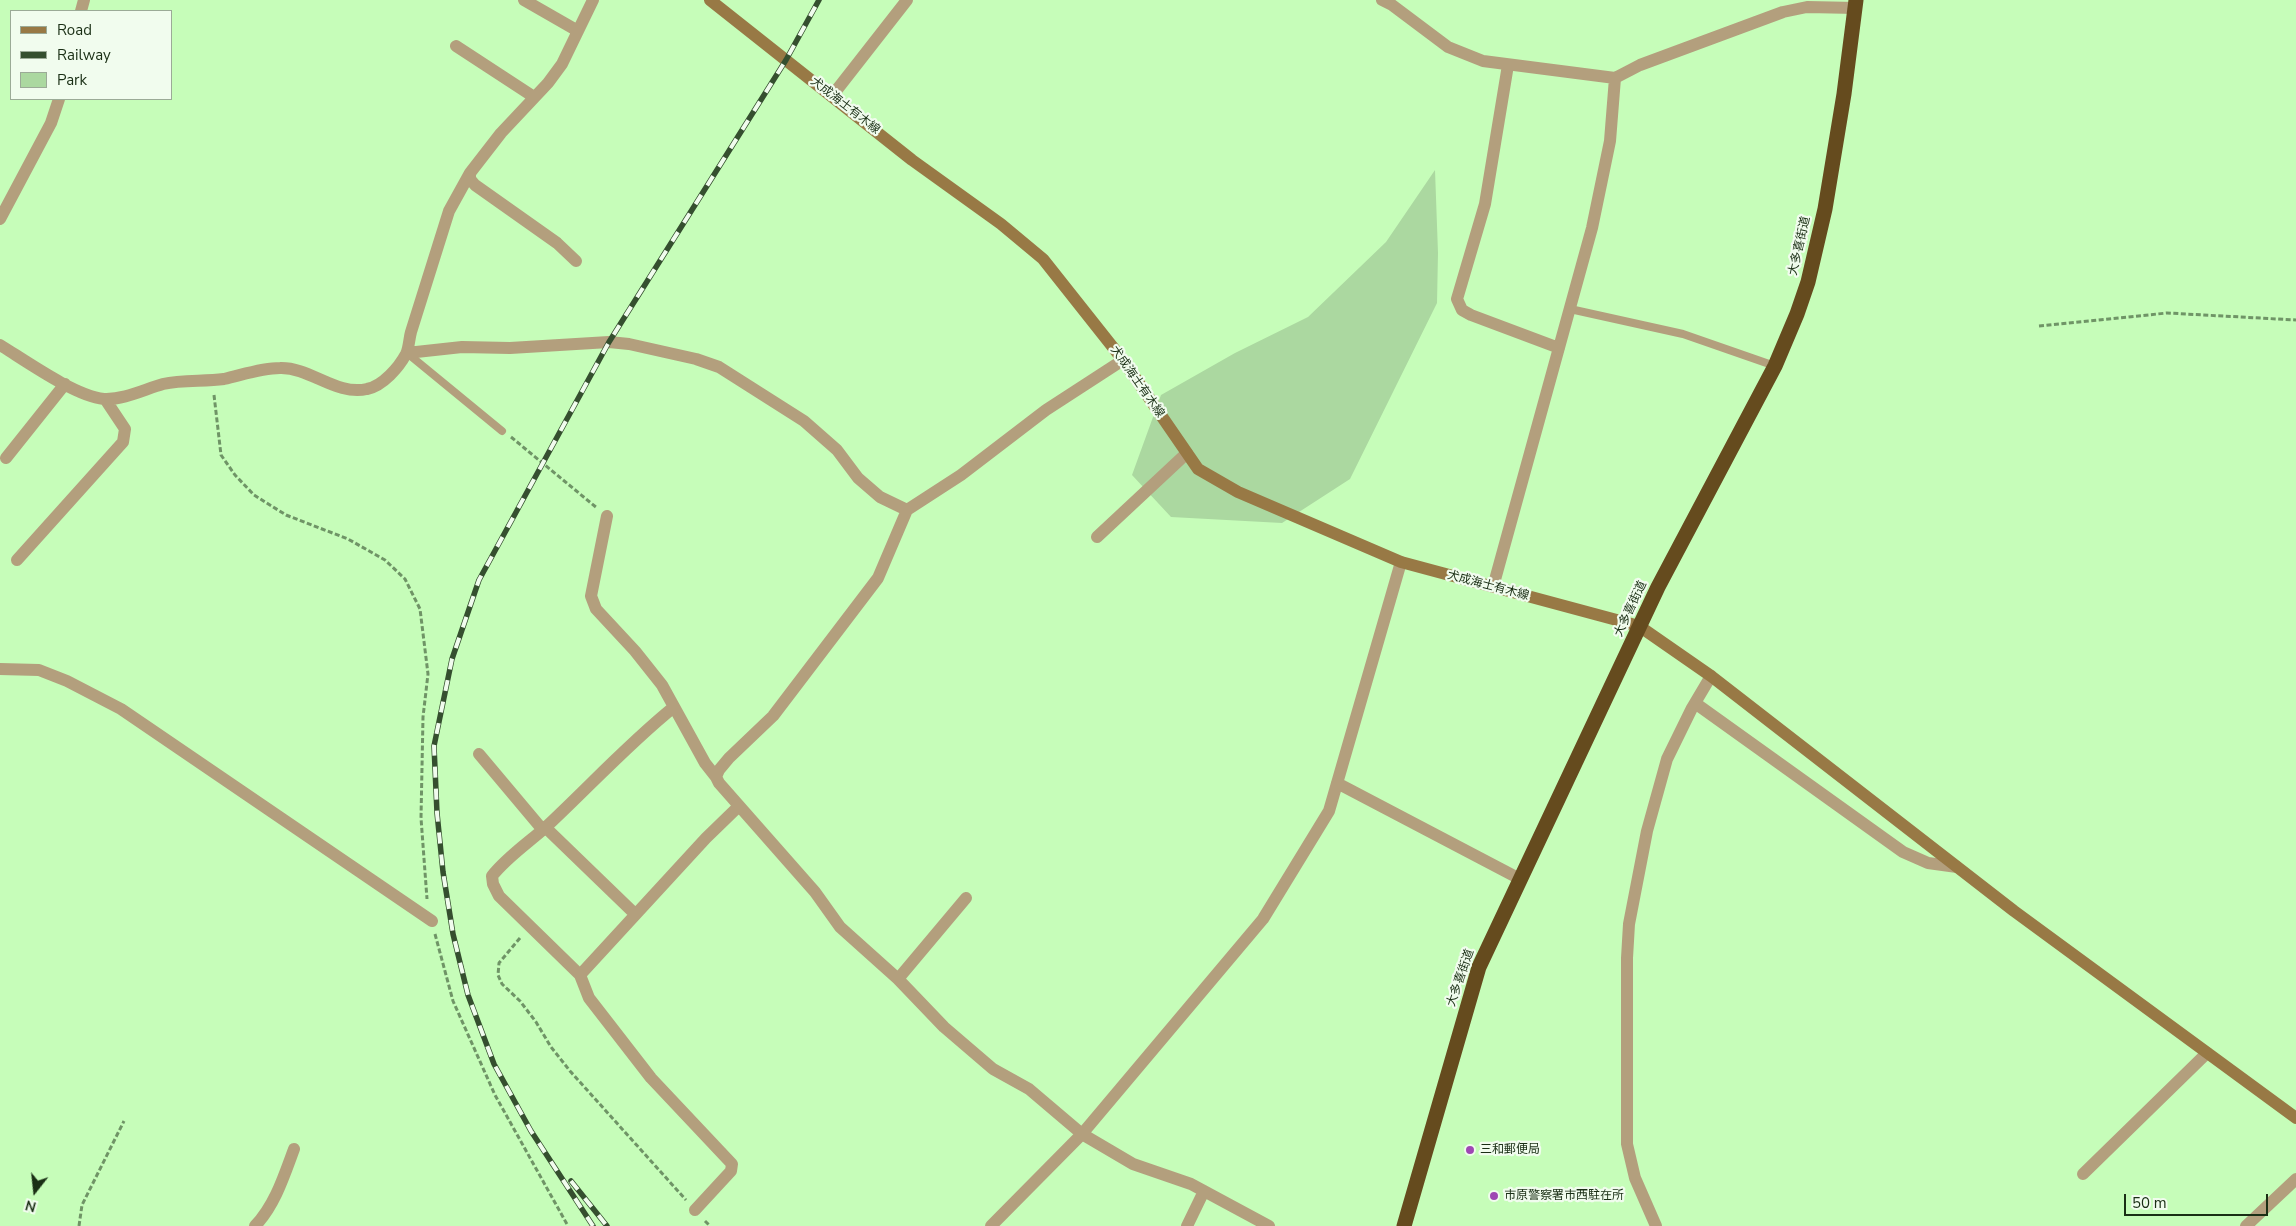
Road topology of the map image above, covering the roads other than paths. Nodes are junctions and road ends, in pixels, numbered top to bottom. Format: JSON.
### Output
{"nodes":[{"id":1,"x":524,"y":0,"type":"edge"},
{"id":2,"x":593,"y":0,"type":"edge"},
{"id":3,"x":710,"y":0,"type":"edge"},
{"id":4,"x":907,"y":0,"type":"edge"},
{"id":5,"x":1389,"y":2,"type":"edge"},
{"id":6,"x":1856,"y":4,"type":"edge"},
{"id":7,"x":578,"y":31,"type":"junction"},
{"id":8,"x":456,"y":46,"type":"dead end"},
{"id":9,"x":1508,"y":65,"type":"junction"},
{"id":10,"x":1614,"y":78,"type":"junction"},
{"id":11,"x":832,"y":96,"type":"junction"},
{"id":12,"x":534,"y":97,"type":"junction"},
{"id":13,"x":59,"y":100,"type":"edge"},
{"id":14,"x":470,"y":173,"type":"junction"},
{"id":15,"x":0,"y":219,"type":"edge"},
{"id":16,"x":576,"y":261,"type":"dead end"},
{"id":17,"x":1570,"y":309,"type":"junction"},
{"id":18,"x":0,"y":345,"type":"edge"},
{"id":19,"x":1559,"y":348,"type":"junction"},
{"id":20,"x":407,"y":352,"type":"junction"},
{"id":21,"x":1123,"y":360,"type":"junction"},
{"id":22,"x":1775,"y":366,"type":"junction"},
{"id":23,"x":65,"y":384,"type":"junction"},
{"id":24,"x":105,"y":399,"type":"junction"},
{"id":25,"x":502,"y":430,"type":"road end"},
{"id":26,"x":1187,"y":453,"type":"junction"},
{"id":27,"x":6,"y":458,"type":"dead end"},
{"id":28,"x":907,"y":510,"type":"junction"},
{"id":29,"x":607,"y":516,"type":"road end"},
{"id":30,"x":1097,"y":536,"type":"dead end"},
{"id":31,"x":17,"y":560,"type":"dead end"},
{"id":32,"x":1401,"y":562,"type":"junction"},
{"id":33,"x":1493,"y":587,"type":"junction"},
{"id":34,"x":1639,"y":626,"type":"junction"},
{"id":35,"x":0,"y":668,"type":"edge"},
{"id":36,"x":1711,"y":676,"type":"junction"},
{"id":37,"x":1695,"y":703,"type":"junction"},
{"id":38,"x":674,"y":707,"type":"junction"},
{"id":39,"x":479,"y":754,"type":"dead end"},
{"id":40,"x":716,"y":777,"type":"junction"},
{"id":41,"x":1337,"y":783,"type":"junction"},
{"id":42,"x":739,"y":806,"type":"junction"},
{"id":43,"x":544,"y":828,"type":"junction"},
{"id":44,"x":1957,"y":867,"type":"junction"},
{"id":45,"x":1520,"y":879,"type":"junction"},
{"id":46,"x":966,"y":898,"type":"dead end"},
{"id":47,"x":635,"y":914,"type":"junction"},
{"id":48,"x":432,"y":921,"type":"road end"},
{"id":49,"x":580,"y":975,"type":"junction"},
{"id":50,"x":898,"y":979,"type":"junction"},
{"id":51,"x":2207,"y":1052,"type":"junction"},
{"id":52,"x":2296,"y":1118,"type":"edge"},
{"id":53,"x":1082,"y":1134,"type":"junction"},
{"id":54,"x":294,"y":1150,"type":"dead end"},
{"id":55,"x":2083,"y":1174,"type":"dead end"},
{"id":56,"x":2296,"y":1179,"type":"edge"},
{"id":57,"x":1204,"y":1191,"type":"junction"},
{"id":58,"x":695,"y":1210,"type":"road end"},
{"id":59,"x":255,"y":1226,"type":"edge"},
{"id":60,"x":990,"y":1226,"type":"edge"},
{"id":61,"x":1187,"y":1226,"type":"edge"},
{"id":62,"x":1269,"y":1226,"type":"edge"},
{"id":63,"x":1404,"y":1226,"type":"edge"},
{"id":64,"x":1656,"y":1226,"type":"edge"},
{"id":65,"x":2246,"y":1226,"type":"edge"}],
"edges":[{"from":1,"to":7,"type":"street"},
{"from":2,"to":7,"type":"street"},
{"from":3,"to":11,"type":"main road","name":"犬成海士有木線"},
{"from":4,"to":11,"type":"street"},
{"from":5,"to":9,"type":"street"},
{"from":6,"to":10,"type":"street"},
{"from":6,"to":22,"type":"highway","name":"大多喜街道"},
{"from":7,"to":12,"type":"street"},
{"from":8,"to":12,"type":"street"},
{"from":9,"to":10,"type":"street"},
{"from":9,"to":19,"type":"street"},
{"from":10,"to":17,"type":"street"},
{"from":11,"to":21,"type":"main road","name":"犬成海士有木線"},
{"from":12,"to":14,"type":"street"},
{"from":13,"to":15,"type":"street"},
{"from":14,"to":16,"type":"street"},
{"from":14,"to":20,"type":"street"},
{"from":17,"to":19,"type":"street"},
{"from":17,"to":22,"type":"lane"},
{"from":18,"to":23,"type":"street"},
{"from":19,"to":33,"type":"street"},
{"from":20,"to":24,"type":"street"},
{"from":20,"to":25,"type":"lane"},
{"from":20,"to":28,"type":"street"},
{"from":21,"to":26,"type":"main road","name":"犬成海士有木線"},
{"from":21,"to":28,"type":"street"},
{"from":22,"to":34,"type":"highway","name":"大多喜街道"},
{"from":23,"to":24,"type":"street"},
{"from":23,"to":27,"type":"street"},
{"from":24,"to":31,"type":"street"},
{"from":26,"to":30,"type":"street"},
{"from":26,"to":32,"type":"main road","name":"犬成海士有木線"},
{"from":28,"to":40,"type":"street"},
{"from":29,"to":38,"type":"street"},
{"from":32,"to":33,"type":"main road","name":"犬成海士有木線"},
{"from":32,"to":41,"type":"street"},
{"from":33,"to":34,"type":"main road","name":"犬成海士有木線"},
{"from":34,"to":36,"type":"main road","name":"犬成海士有木線"},
{"from":34,"to":45,"type":"highway","name":"大多喜街道"},
{"from":35,"to":48,"type":"street"},
{"from":36,"to":37,"type":"street"},
{"from":36,"to":44,"type":"main road","name":"犬成海士有木線"},
{"from":37,"to":44,"type":"street"},
{"from":37,"to":64,"type":"street"},
{"from":38,"to":40,"type":"street"},
{"from":38,"to":43,"type":"street"},
{"from":39,"to":43,"type":"street"},
{"from":40,"to":42,"type":"street"},
{"from":41,"to":45,"type":"street"},
{"from":41,"to":53,"type":"street"},
{"from":42,"to":47,"type":"street"},
{"from":42,"to":50,"type":"street"},
{"from":43,"to":47,"type":"street"},
{"from":43,"to":49,"type":"street"},
{"from":44,"to":51,"type":"main road","name":"犬成海士有木線"},
{"from":45,"to":63,"type":"highway","name":"大多喜街道"},
{"from":46,"to":50,"type":"street"},
{"from":47,"to":49,"type":"street"},
{"from":49,"to":58,"type":"street"},
{"from":50,"to":53,"type":"street"},
{"from":51,"to":52,"type":"main road","name":"犬成海士有木線"},
{"from":51,"to":55,"type":"street"},
{"from":53,"to":57,"type":"street"},
{"from":53,"to":60,"type":"street"},
{"from":54,"to":59,"type":"street"},
{"from":56,"to":65,"type":"street"},
{"from":57,"to":61,"type":"street"},
{"from":57,"to":62,"type":"street"}]}
